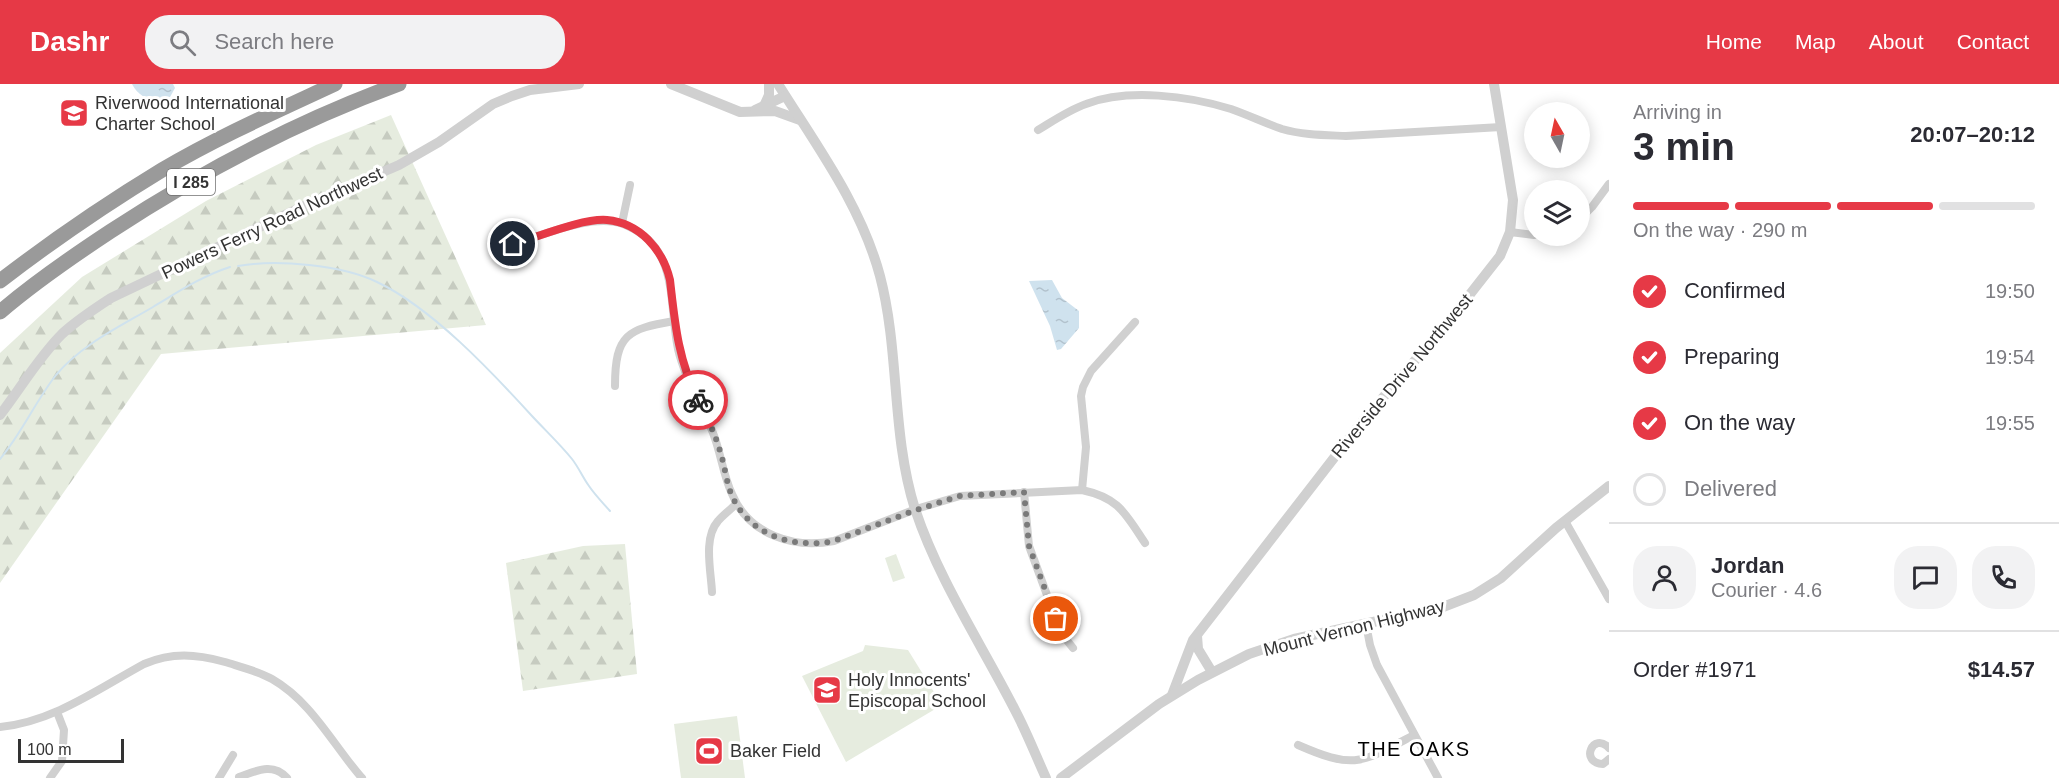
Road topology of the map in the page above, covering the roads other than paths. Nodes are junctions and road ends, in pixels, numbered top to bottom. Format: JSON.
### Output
{"nodes":[{"id":1,"x":335,"y":84,"type":"edge"},
{"id":2,"x":399,"y":84,"type":"edge"},
{"id":3,"x":579,"y":84,"type":"edge"},
{"id":4,"x":671,"y":84,"type":"edge"},
{"id":5,"x":770,"y":84,"type":"edge"},
{"id":6,"x":778,"y":84,"type":"edge"},
{"id":7,"x":1494,"y":84,"type":"edge"},
{"id":8,"x":785,"y":96,"type":"junction"},
{"id":9,"x":764,"y":106,"type":"junction"},
{"id":10,"x":749,"y":112,"type":"junction"},
{"id":11,"x":800,"y":120,"type":"junction"},
{"id":12,"x":1501,"y":127,"type":"junction"},
{"id":13,"x":1038,"y":130,"type":"dead end"},
{"id":14,"x":1609,"y":184,"type":"edge"},
{"id":15,"x":630,"y":185,"type":"dead end"},
{"id":16,"x":1590,"y":209,"type":"edge"},
{"id":17,"x":622,"y":223,"type":"junction"},
{"id":18,"x":1510,"y":232,"type":"junction"},
{"id":19,"x":1524,"y":234,"type":"edge"},
{"id":20,"x":513,"y":244,"type":"dead end"},
{"id":21,"x":0,"y":281,"type":"edge"},
{"id":22,"x":0,"y":312,"type":"edge"},
{"id":23,"x":674,"y":321,"type":"junction"},
{"id":24,"x":1135,"y":322,"type":"dead end"},
{"id":25,"x":615,"y":386,"type":"dead end"},
{"id":26,"x":0,"y":415,"type":"edge"},
{"id":27,"x":1609,"y":486,"type":"edge"},
{"id":28,"x":1082,"y":490,"type":"junction"},
{"id":29,"x":1024,"y":492,"type":"junction"},
{"id":30,"x":736,"y":504,"type":"junction"},
{"id":31,"x":916,"y":510,"type":"junction"},
{"id":32,"x":1564,"y":521,"type":"junction"},
{"id":33,"x":1145,"y":543,"type":"dead end"},
{"id":34,"x":712,"y":592,"type":"dead end"},
{"id":35,"x":1609,"y":599,"type":"edge"},
{"id":36,"x":1366,"y":624,"type":"junction"},
{"id":37,"x":1197,"y":636,"type":"junction"},
{"id":38,"x":1073,"y":648,"type":"dead end"},
{"id":39,"x":1212,"y":672,"type":"junction"},
{"id":40,"x":1173,"y":695,"type":"junction"},
{"id":41,"x":57,"y":712,"type":"junction"},
{"id":42,"x":0,"y":727,"type":"edge"},
{"id":43,"x":1414,"y":735,"type":"junction"},
{"id":44,"x":1298,"y":745,"type":"dead end"},
{"id":45,"x":1609,"y":748,"type":"edge"},
{"id":46,"x":233,"y":755,"type":"dead end"},
{"id":47,"x":1609,"y":759,"type":"edge"},
{"id":48,"x":239,"y":777,"type":"edge"},
{"id":49,"x":50,"y":778,"type":"edge"},
{"id":50,"x":219,"y":778,"type":"edge"},
{"id":51,"x":287,"y":778,"type":"edge"},
{"id":52,"x":362,"y":778,"type":"edge"},
{"id":53,"x":1046,"y":778,"type":"edge"},
{"id":54,"x":1061,"y":778,"type":"edge"},
{"id":55,"x":1438,"y":778,"type":"edge"}],
"edges":[{"from":1,"to":21,"type":"highway","number":"I 285"},
{"from":2,"to":22,"type":"highway","number":"I 285"},
{"from":3,"to":26,"type":"street","name":"Powers Ferry Road Northwest"},
{"from":4,"to":10,"type":"street"},
{"from":5,"to":9,"type":"street"},
{"from":6,"to":8,"type":"street"},
{"from":7,"to":12,"type":"street","name":"Riverside Drive Northwest"},
{"from":8,"to":9,"type":"street"},
{"from":8,"to":11,"type":"street"},
{"from":9,"to":10,"type":"street"},
{"from":10,"to":11,"type":"street"},
{"from":11,"to":31,"type":"street"},
{"from":12,"to":13,"type":"street"},
{"from":12,"to":18,"type":"street","name":"Riverside Drive Northwest"},
{"from":14,"to":16,"type":"street"},
{"from":15,"to":17,"type":"street"},
{"from":17,"to":20,"type":"street"},
{"from":17,"to":23,"type":"street"},
{"from":18,"to":19,"type":"street"},
{"from":18,"to":37,"type":"street","name":"Riverside Drive Northwest"},
{"from":23,"to":25,"type":"street"},
{"from":23,"to":30,"type":"street"},
{"from":24,"to":28,"type":"street"},
{"from":27,"to":32,"type":"street","name":"Mount Vernon Highway"},
{"from":28,"to":29,"type":"street"},
{"from":28,"to":33,"type":"street"},
{"from":29,"to":31,"type":"street"},
{"from":29,"to":38,"type":"street"},
{"from":30,"to":31,"type":"street"},
{"from":30,"to":34,"type":"street"},
{"from":31,"to":53,"type":"street"},
{"from":32,"to":35,"type":"street"},
{"from":32,"to":36,"type":"street","name":"Mount Vernon Highway"},
{"from":36,"to":39,"type":"street","name":"Mount Vernon Highway"},
{"from":36,"to":43,"type":"street"},
{"from":37,"to":39,"type":"street"},
{"from":37,"to":40,"type":"street","name":"Riverside Drive Northwest"},
{"from":39,"to":40,"type":"street","name":"Mount Vernon Highway"},
{"from":40,"to":54,"type":"street","name":"Mount Vernon Highway"},
{"from":41,"to":42,"type":"street"},
{"from":41,"to":49,"type":"street"},
{"from":41,"to":52,"type":"street"},
{"from":43,"to":44,"type":"street"},
{"from":43,"to":55,"type":"street"},
{"from":45,"to":47,"type":"street"},
{"from":46,"to":50,"type":"street"},
{"from":48,"to":51,"type":"street"}]}
